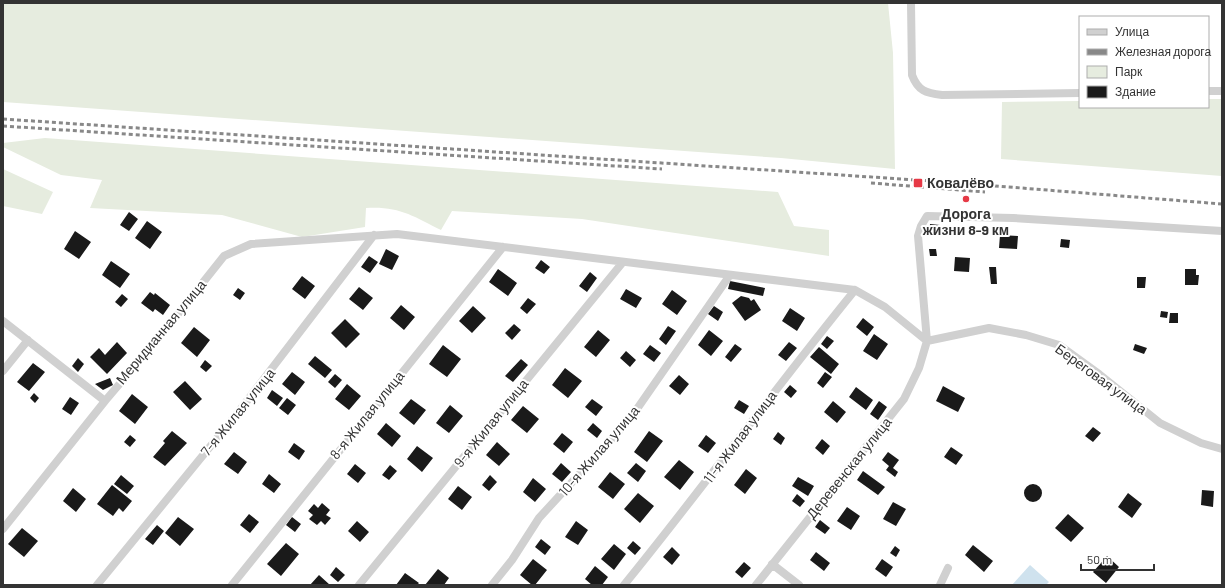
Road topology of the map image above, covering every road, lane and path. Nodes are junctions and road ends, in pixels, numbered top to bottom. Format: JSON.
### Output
{"nodes":[{"id":1,"x":911,"y":3,"type":"edge"},
{"id":2,"x":1222,"y":90,"type":"edge"},
{"id":3,"x":1209,"y":91,"type":"edge"},
{"id":4,"x":1079,"y":93,"type":"edge"},
{"id":5,"x":1222,"y":231,"type":"edge"},
{"id":6,"x":374,"y":235,"type":"junction"},
{"id":7,"x":503,"y":247,"type":"junction"},
{"id":8,"x":623,"y":262,"type":"junction"},
{"id":9,"x":730,"y":275,"type":"junction"},
{"id":10,"x":855,"y":290,"type":"junction"},
{"id":11,"x":3,"y":321,"type":"edge"},
{"id":12,"x":28,"y":340,"type":"junction"},
{"id":13,"x":926,"y":341,"type":"junction"},
{"id":14,"x":3,"y":371,"type":"edge"},
{"id":15,"x":105,"y":401,"type":"junction"},
{"id":16,"x":1222,"y":449,"type":"edge"},
{"id":17,"x":3,"y":529,"type":"edge"},
{"id":18,"x":772,"y":564,"type":"junction"},
{"id":19,"x":948,"y":568,"type":"dead end"},
{"id":20,"x":97,"y":585,"type":"edge"},
{"id":21,"x":232,"y":585,"type":"edge"},
{"id":22,"x":359,"y":585,"type":"edge"},
{"id":23,"x":492,"y":585,"type":"edge"},
{"id":24,"x":624,"y":585,"type":"edge"},
{"id":25,"x":756,"y":585,"type":"edge"},
{"id":26,"x":799,"y":585,"type":"edge"},
{"id":27,"x":940,"y":585,"type":"edge"}],
"edges":[{"from":1,"to":4,"type":"street"},
{"from":2,"to":3,"type":"street"},
{"from":5,"to":13,"type":"street","name":"Деревенская улица"},
{"from":6,"to":7,"type":"street","name":"Меридианная улица"},
{"from":6,"to":15,"type":"street","name":"Меридианная улица"},
{"from":6,"to":20,"type":"street","name":"7-я Жилая улица"},
{"from":7,"to":8,"type":"street","name":"Меридианная улица"},
{"from":7,"to":21,"type":"street","name":"8-я Жилая улица"},
{"from":8,"to":9,"type":"street","name":"Меридианная улица"},
{"from":8,"to":22,"type":"street","name":"9-я Жилая улица"},
{"from":9,"to":10,"type":"street","name":"Меридианная улица"},
{"from":9,"to":23,"type":"street","name":"10-я Жилая улица"},
{"from":10,"to":13,"type":"street"},
{"from":10,"to":24,"type":"street","name":"11-я Жилая улица"},
{"from":11,"to":12,"type":"street"},
{"from":12,"to":14,"type":"street"},
{"from":12,"to":15,"type":"street"},
{"from":13,"to":16,"type":"street","name":"Береговая улица"},
{"from":13,"to":18,"type":"street","name":"Деревенская улица"},
{"from":15,"to":17,"type":"street","name":"Меридианная улица"},
{"from":18,"to":25,"type":"street","name":"Деревенская улица"},
{"from":18,"to":26,"type":"street"},
{"from":19,"to":27,"type":"street"}]}
